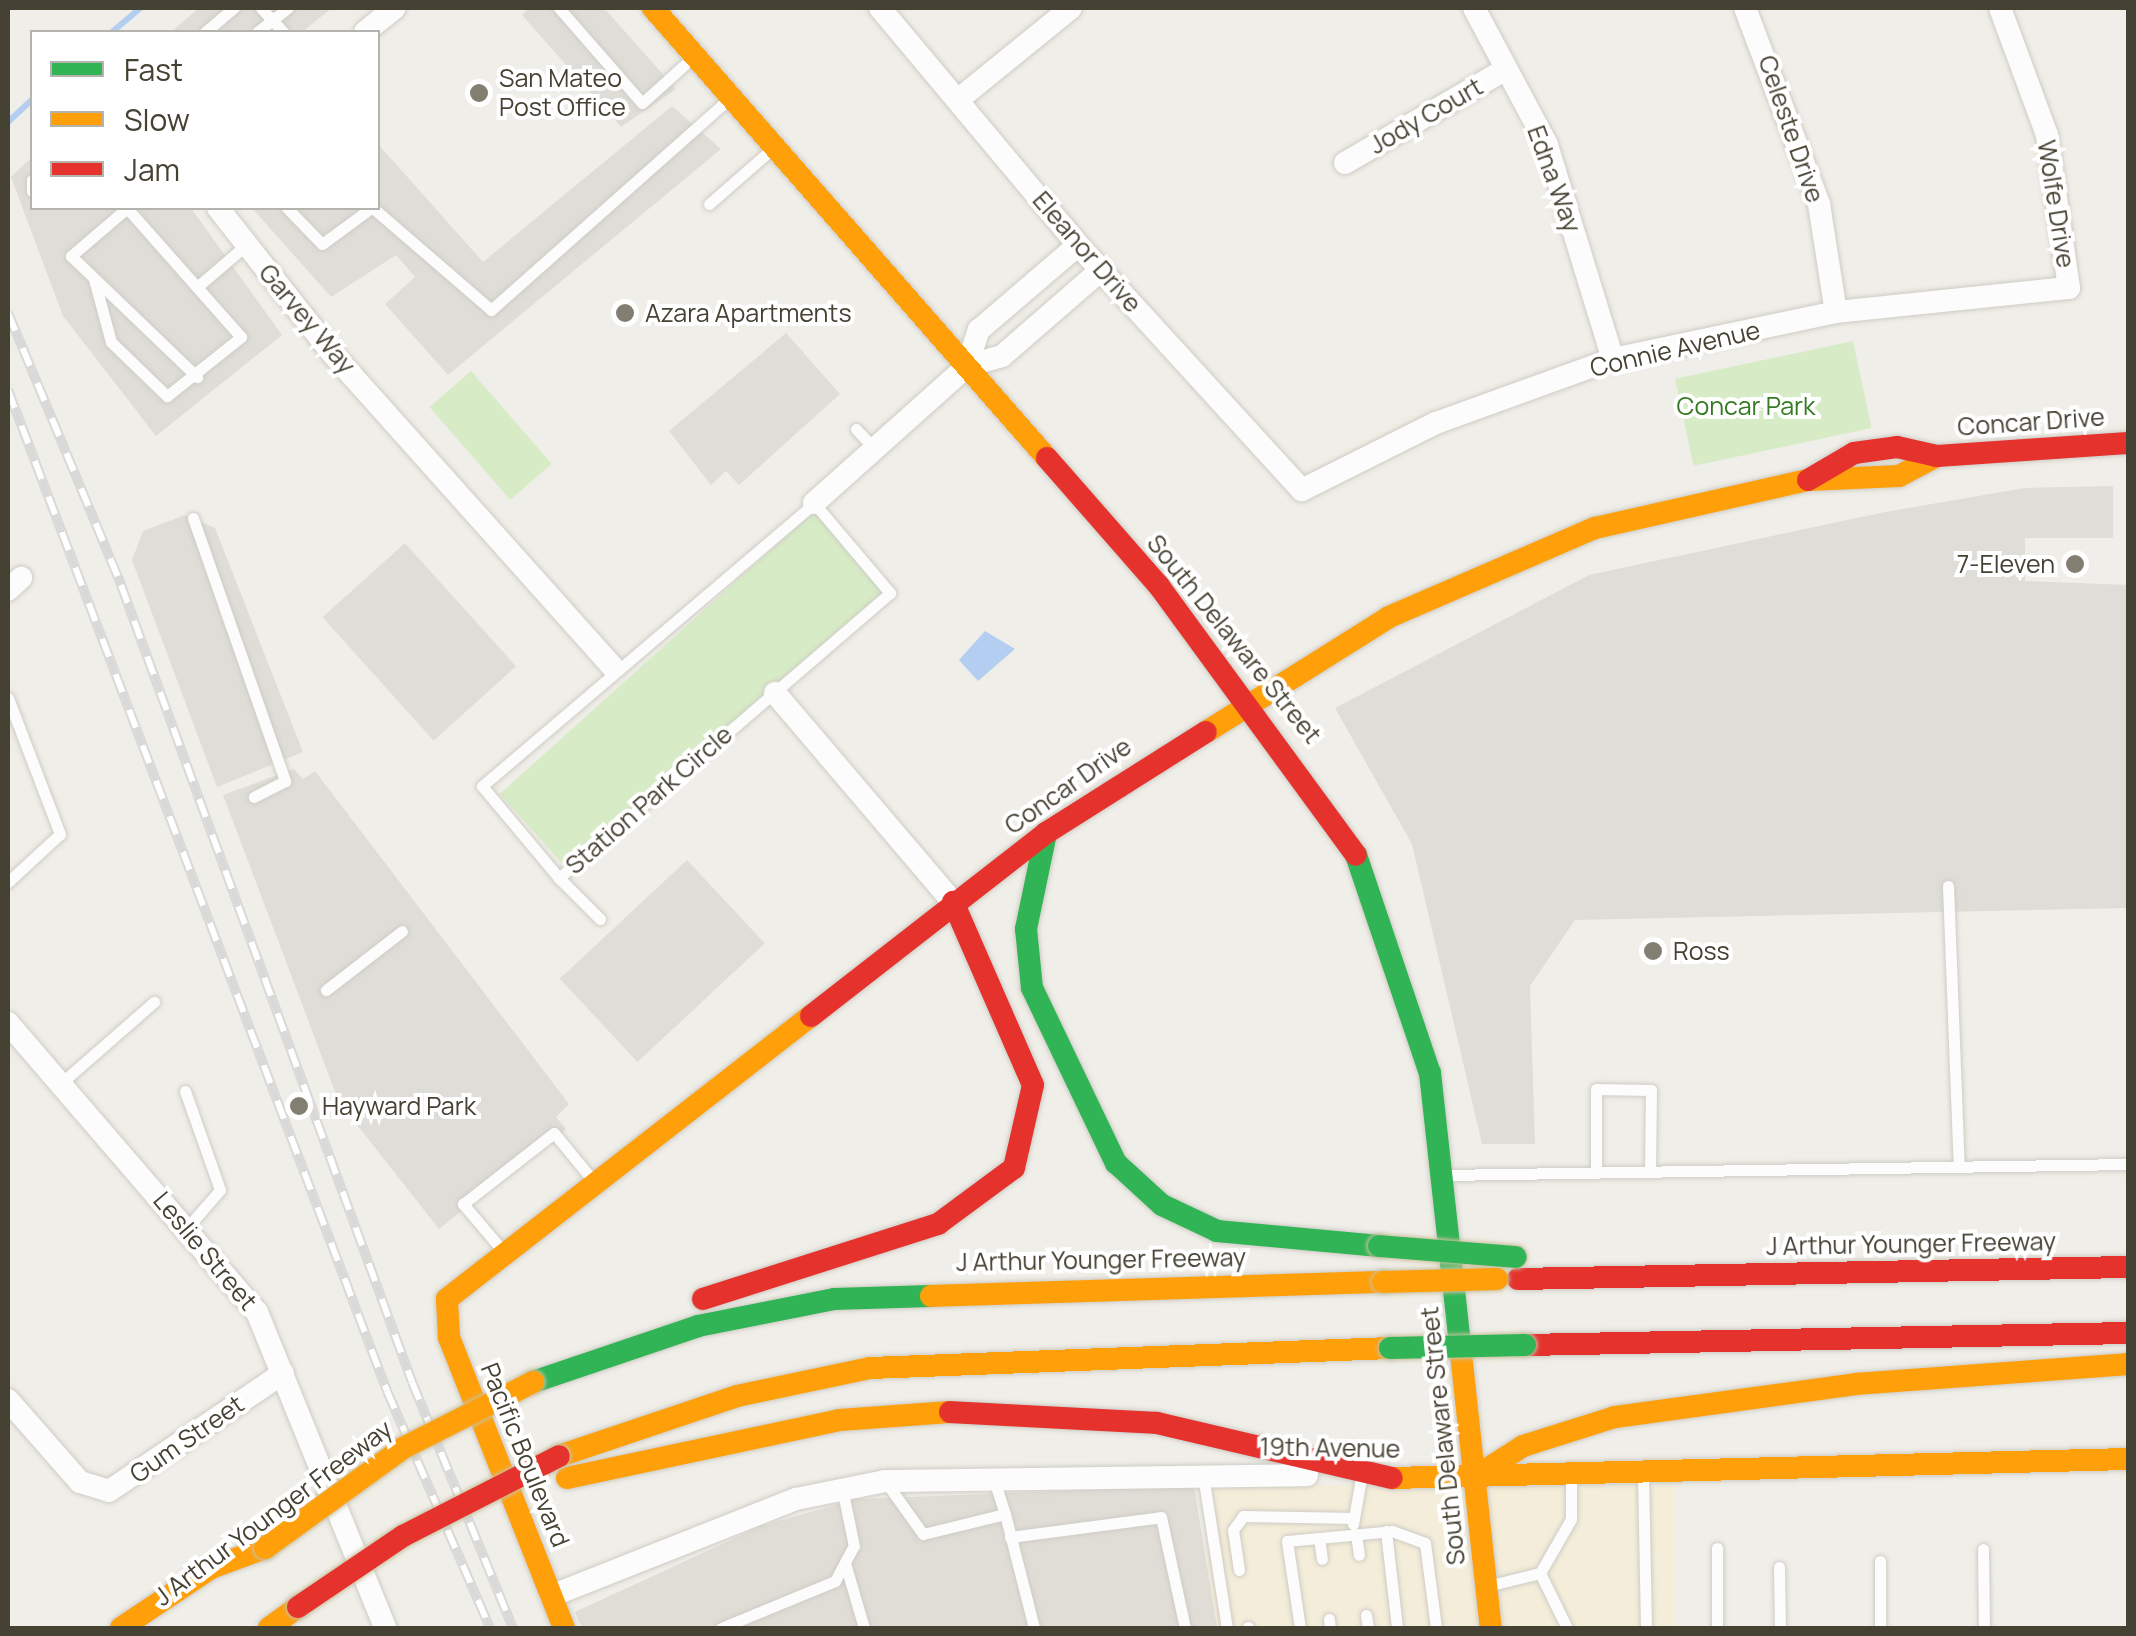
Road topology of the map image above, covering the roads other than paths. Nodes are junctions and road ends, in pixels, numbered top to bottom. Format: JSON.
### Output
{"nodes":[{"id":1,"x":234,"y":8,"type":"edge"},
{"id":2,"x":261,"y":8,"type":"edge"},
{"id":3,"x":288,"y":8,"type":"edge"},
{"id":4,"x":395,"y":8,"type":"edge"},
{"id":5,"x":559,"y":8,"type":"edge"},
{"id":6,"x":653,"y":8,"type":"edge"},
{"id":7,"x":880,"y":8,"type":"edge"},
{"id":8,"x":1071,"y":8,"type":"edge"},
{"id":9,"x":1474,"y":8,"type":"edge"},
{"id":10,"x":1745,"y":8,"type":"edge"},
{"id":11,"x":2000,"y":8,"type":"edge"},
{"id":12,"x":272,"y":20,"type":"junction"},
{"id":13,"x":207,"y":30,"type":"edge"},
{"id":14,"x":260,"y":30,"type":"edge"},
{"id":15,"x":281,"y":30,"type":"edge"},
{"id":16,"x":368,"y":30,"type":"edge"},
{"id":17,"x":695,"y":55,"type":"junction"},
{"id":18,"x":1506,"y":69,"type":"junction"},
{"id":19,"x":731,"y":98,"type":"junction"},
{"id":20,"x":958,"y":99,"type":"junction"},
{"id":21,"x":774,"y":147,"type":"junction"},
{"id":22,"x":1345,"y":163,"type":"dead end"},
{"id":23,"x":709,"y":204,"type":"dead end"},
{"id":24,"x":125,"y":210,"type":"edge"},
{"id":25,"x":129,"y":210,"type":"edge"},
{"id":26,"x":220,"y":210,"type":"edge"},
{"id":27,"x":289,"y":210,"type":"edge"},
{"id":28,"x":369,"y":210,"type":"edge"},
{"id":29,"x":374,"y":210,"type":"edge"},
{"id":30,"x":246,"y":245,"type":"junction"},
{"id":31,"x":1078,"y":245,"type":"junction"},
{"id":32,"x":1101,"y":270,"type":"junction"},
{"id":33,"x":94,"y":278,"type":"junction"},
{"id":34,"x":197,"y":287,"type":"junction"},
{"id":35,"x":2069,"y":288,"type":"joint"},
{"id":36,"x":1836,"y":312,"type":"junction"},
{"id":37,"x":1613,"y":359,"type":"junction"},
{"id":38,"x":966,"y":366,"type":"junction"},
{"id":39,"x":198,"y":377,"type":"junction"},
{"id":40,"x":856,"y":430,"type":"dead end"},
{"id":41,"x":2128,"y":443,"type":"edge"},
{"id":42,"x":874,"y":448,"type":"junction"},
{"id":43,"x":1302,"y":490,"type":"joint"},
{"id":44,"x":814,"y":503,"type":"junction"},
{"id":45,"x":193,"y":518,"type":"dead end"},
{"id":46,"x":613,"y":667,"type":"junction"},
{"id":47,"x":775,"y":693,"type":"junction"},
{"id":48,"x":1251,"y":696,"type":"junction"},
{"id":49,"x":8,"y":698,"type":"edge"},
{"id":50,"x":254,"y":796,"type":"dead end"},
{"id":51,"x":1046,"y":833,"type":"junction"},
{"id":52,"x":559,"y":878,"type":"junction"},
{"id":53,"x":8,"y":882,"type":"edge"},
{"id":54,"x":1948,"y":886,"type":"dead end"},
{"id":55,"x":953,"y":902,"type":"junction"},
{"id":56,"x":600,"y":919,"type":"dead end"},
{"id":57,"x":402,"y":932,"type":"dead end"},
{"id":58,"x":326,"y":990,"type":"dead end"},
{"id":59,"x":154,"y":1002,"type":"dead end"},
{"id":60,"x":8,"y":1023,"type":"edge"},
{"id":61,"x":1058,"y":1050,"type":"junction"},
{"id":62,"x":60,"y":1084,"type":"junction"},
{"id":63,"x":185,"y":1091,"type":"dead end"},
{"id":64,"x":2128,"y":1164,"type":"edge"},
{"id":65,"x":1960,"y":1166,"type":"junction"},
{"id":66,"x":1650,"y":1172,"type":"junction"},
{"id":67,"x":1596,"y":1173,"type":"junction"},
{"id":68,"x":1444,"y":1175,"type":"junction"},
{"id":69,"x":596,"y":1185,"type":"junction"},
{"id":70,"x":186,"y":1228,"type":"junction"},
{"id":71,"x":506,"y":1254,"type":"junction"},
{"id":72,"x":2128,"y":1267,"type":"edge"},
{"id":73,"x":1516,"y":1268,"type":"junction"},
{"id":74,"x":447,"y":1299,"type":"joint"},
{"id":75,"x":2128,"y":1333,"type":"edge"},
{"id":76,"x":2128,"y":1364,"type":"edge"},
{"id":77,"x":282,"y":1373,"type":"junction"},
{"id":78,"x":530,"y":1376,"type":"junction"},
{"id":79,"x":8,"y":1400,"type":"edge"},
{"id":80,"x":2128,"y":1459,"type":"edge"},
{"id":81,"x":563,"y":1467,"type":"junction"},
{"id":82,"x":1643,"y":1472,"type":"junction"},
{"id":83,"x":1361,"y":1474,"type":"junction"},
{"id":84,"x":1571,"y":1474,"type":"junction"},
{"id":85,"x":993,"y":1475,"type":"junction"},
{"id":86,"x":1203,"y":1475,"type":"junction"},
{"id":87,"x":1473,"y":1478,"type":"junction"},
{"id":88,"x":886,"y":1481,"type":"junction"},
{"id":89,"x":842,"y":1488,"type":"junction"},
{"id":90,"x":1005,"y":1514,"type":"junction"},
{"id":91,"x":1354,"y":1518,"type":"junction"},
{"id":92,"x":1386,"y":1531,"type":"junction"},
{"id":93,"x":1350,"y":1535,"type":"junction"},
{"id":94,"x":1010,"y":1537,"type":"junction"},
{"id":95,"x":1319,"y":1538,"type":"junction"},
{"id":96,"x":265,"y":1548,"type":"junction"},
{"id":97,"x":1717,"y":1548,"type":"dead end"},
{"id":98,"x":1983,"y":1549,"type":"dead end"},
{"id":99,"x":1358,"y":1555,"type":"dead end"},
{"id":100,"x":1322,"y":1559,"type":"dead end"},
{"id":101,"x":1880,"y":1561,"type":"dead end"},
{"id":102,"x":844,"y":1563,"type":"junction"},
{"id":103,"x":1780,"y":1567,"type":"dead end"},
{"id":104,"x":1239,"y":1570,"type":"dead end"},
{"id":105,"x":1540,"y":1573,"type":"junction"},
{"id":106,"x":1486,"y":1586,"type":"junction"},
{"id":107,"x":551,"y":1596,"type":"junction"},
{"id":108,"x":300,"y":1620,"type":"edge"},
{"id":109,"x":121,"y":1628,"type":"edge"},
{"id":110,"x":163,"y":1628,"type":"edge"},
{"id":111,"x":269,"y":1628,"type":"edge"},
{"id":112,"x":385,"y":1628,"type":"edge"},
{"id":113,"x":564,"y":1628,"type":"edge"},
{"id":114,"x":721,"y":1628,"type":"edge"},
{"id":115,"x":864,"y":1628,"type":"edge"},
{"id":116,"x":1034,"y":1628,"type":"edge"},
{"id":117,"x":1185,"y":1628,"type":"edge"},
{"id":118,"x":1227,"y":1628,"type":"edge"},
{"id":119,"x":1300,"y":1628,"type":"edge"},
{"id":120,"x":1397,"y":1628,"type":"edge"},
{"id":121,"x":1436,"y":1628,"type":"edge"},
{"id":122,"x":1491,"y":1628,"type":"edge"},
{"id":123,"x":1567,"y":1628,"type":"edge"},
{"id":124,"x":1646,"y":1628,"type":"edge"},
{"id":125,"x":1717,"y":1628,"type":"edge"},
{"id":126,"x":1780,"y":1628,"type":"edge"},
{"id":127,"x":1880,"y":1628,"type":"edge"},
{"id":128,"x":1984,"y":1628,"type":"edge"}],
"edges":[{"from":1,"to":13,"type":"lane"},
{"from":2,"to":12,"type":"lane"},
{"from":3,"to":12,"type":"lane"},
{"from":4,"to":16,"type":"street"},
{"from":5,"to":17,"type":"lane"},
{"from":6,"to":17,"type":"main road","name":"South Delaware Street"},
{"from":7,"to":20,"type":"street","name":"Eleanor Drive"},
{"from":8,"to":20,"type":"street"},
{"from":9,"to":18,"type":"street","name":"Edna Way"},
{"from":10,"to":36,"type":"street","name":"Celeste Drive"},
{"from":11,"to":35,"type":"street","name":"Wolfe Drive"},
{"from":12,"to":14,"type":"lane"},
{"from":12,"to":15,"type":"lane"},
{"from":17,"to":19,"type":"main road","name":"South Delaware Street"},
{"from":18,"to":22,"type":"street","name":"Jody Court"},
{"from":18,"to":37,"type":"street","name":"Edna Way"},
{"from":19,"to":21,"type":"main road","name":"South Delaware Street"},
{"from":19,"to":29,"type":"lane"},
{"from":20,"to":31,"type":"street","name":"Eleanor Drive"},
{"from":21,"to":23,"type":"lane"},
{"from":21,"to":38,"type":"main road","name":"South Delaware Street"},
{"from":24,"to":33,"type":"lane"},
{"from":25,"to":34,"type":"lane"},
{"from":26,"to":30,"type":"street","name":"Garvey Way"},
{"from":27,"to":28,"type":"lane"},
{"from":30,"to":34,"type":"lane"},
{"from":30,"to":46,"type":"street","name":"Garvey Way"},
{"from":31,"to":32,"type":"street","name":"Eleanor Drive"},
{"from":31,"to":38,"type":"street"},
{"from":32,"to":38,"type":"street"},
{"from":32,"to":43,"type":"street","name":"Eleanor Drive"},
{"from":33,"to":39,"type":"lane"},
{"from":33,"to":39,"type":"lane"},
{"from":34,"to":39,"type":"lane"},
{"from":35,"to":36,"type":"street","name":"Connie Avenue"},
{"from":36,"to":37,"type":"street","name":"Connie Avenue"},
{"from":37,"to":43,"type":"street","name":"Connie Avenue"},
{"from":38,"to":42,"type":"street"},
{"from":38,"to":48,"type":"main road","name":"South Delaware Street"},
{"from":40,"to":42,"type":"lane"},
{"from":41,"to":48,"type":"main road","name":"Concar Drive"},
{"from":42,"to":44,"type":"street"},
{"from":44,"to":46,"type":"lane","name":"Station Park Circle"},
{"from":44,"to":47,"type":"lane","name":"Station Park Circle"},
{"from":45,"to":50,"type":"lane"},
{"from":46,"to":52,"type":"lane","name":"Station Park Circle"},
{"from":47,"to":52,"type":"lane","name":"Station Park Circle"},
{"from":47,"to":55,"type":"street"},
{"from":48,"to":51,"type":"main road","name":"Concar Drive"},
{"from":48,"to":68,"type":"main road","name":"South Delaware Street"},
{"from":49,"to":53,"type":"lane"},
{"from":51,"to":55,"type":"main road","name":"Concar Drive"},
{"from":51,"to":61,"type":"main road"},
{"from":52,"to":56,"type":"lane"},
{"from":54,"to":65,"type":"lane"},
{"from":55,"to":61,"type":"main road"},
{"from":55,"to":69,"type":"main road","name":"Concar Drive"},
{"from":55,"to":78,"type":"main road"},
{"from":57,"to":58,"type":"lane"},
{"from":59,"to":62,"type":"lane"},
{"from":60,"to":62,"type":"street","name":"Leslie Street"},
{"from":61,"to":73,"type":"main road","bridge":true},
{"from":62,"to":70,"type":"street","name":"Leslie Street"},
{"from":63,"to":70,"type":"lane"},
{"from":64,"to":65,"type":"lane"},
{"from":65,"to":66,"type":"lane"},
{"from":66,"to":67,"type":"lane"},
{"from":66,"to":67,"type":"lane"},
{"from":67,"to":68,"type":"lane"},
{"from":68,"to":87,"type":"main road","name":"South Delaware Street"},
{"from":69,"to":71,"type":"main road","name":"Concar Drive"},
{"from":69,"to":71,"type":"lane"},
{"from":70,"to":77,"type":"street","name":"Leslie Street"},
{"from":71,"to":74,"type":"main road","name":"Concar Drive"},
{"from":72,"to":73,"type":"main road","name":"J Arthur Younger Freeway"},
{"from":73,"to":78,"type":"main road","name":"J Arthur Younger Freeway","bridge":true},
{"from":74,"to":107,"type":"main road","name":"Pacific Boulevard"},
{"from":75,"to":81,"type":"main road","bridge":true},
{"from":76,"to":87,"type":"main road"},
{"from":77,"to":79,"type":"street","name":"Gum Street"},
{"from":77,"to":112,"type":"street","name":"Leslie Street"},
{"from":78,"to":96,"type":"main road","name":"J Arthur Younger Freeway","bridge":true},
{"from":80,"to":82,"type":"main road","name":"19th Avenue"},
{"from":81,"to":83,"type":"main road","name":"19th Avenue"},
{"from":81,"to":108,"type":"main road","bridge":true},
{"from":82,"to":84,"type":"main road","name":"19th Avenue"},
{"from":82,"to":124,"type":"lane"},
{"from":83,"to":86,"type":"street","name":"19th Avenue"},
{"from":83,"to":87,"type":"main road","name":"19th Avenue"},
{"from":83,"to":91,"type":"lane"},
{"from":84,"to":87,"type":"main road","name":"19th Avenue"},
{"from":84,"to":105,"type":"lane"},
{"from":85,"to":86,"type":"street","name":"19th Avenue"},
{"from":85,"to":88,"type":"street","name":"19th Avenue"},
{"from":85,"to":90,"type":"lane"},
{"from":86,"to":118,"type":"lane"},
{"from":87,"to":106,"type":"main road","name":"South Delaware Street"},
{"from":88,"to":89,"type":"street","name":"19th Avenue"},
{"from":88,"to":90,"type":"lane"},
{"from":89,"to":102,"type":"lane"},
{"from":89,"to":107,"type":"street","name":"19th Avenue"},
{"from":90,"to":94,"type":"lane"},
{"from":91,"to":93,"type":"lane"},
{"from":91,"to":104,"type":"lane"},
{"from":92,"to":93,"type":"lane"},
{"from":92,"to":120,"type":"lane"},
{"from":92,"to":121,"type":"lane"},
{"from":93,"to":95,"type":"lane"},
{"from":93,"to":99,"type":"lane"},
{"from":94,"to":116,"type":"lane"},
{"from":94,"to":117,"type":"lane"},
{"from":95,"to":100,"type":"lane"},
{"from":95,"to":119,"type":"lane"},
{"from":96,"to":109,"type":"main road"},
{"from":96,"to":110,"type":"main road","name":"J Arthur Younger Freeway"},
{"from":97,"to":125,"type":"lane"},
{"from":98,"to":128,"type":"lane"},
{"from":101,"to":127,"type":"lane"},
{"from":102,"to":114,"type":"lane"},
{"from":102,"to":115,"type":"lane"},
{"from":103,"to":126,"type":"lane"},
{"from":105,"to":106,"type":"lane"},
{"from":105,"to":123,"type":"lane"},
{"from":106,"to":122,"type":"main road","name":"South Delaware Street"},
{"from":107,"to":113,"type":"main road","name":"Pacific Boulevard"},
{"from":108,"to":111,"type":"main road"}]}
